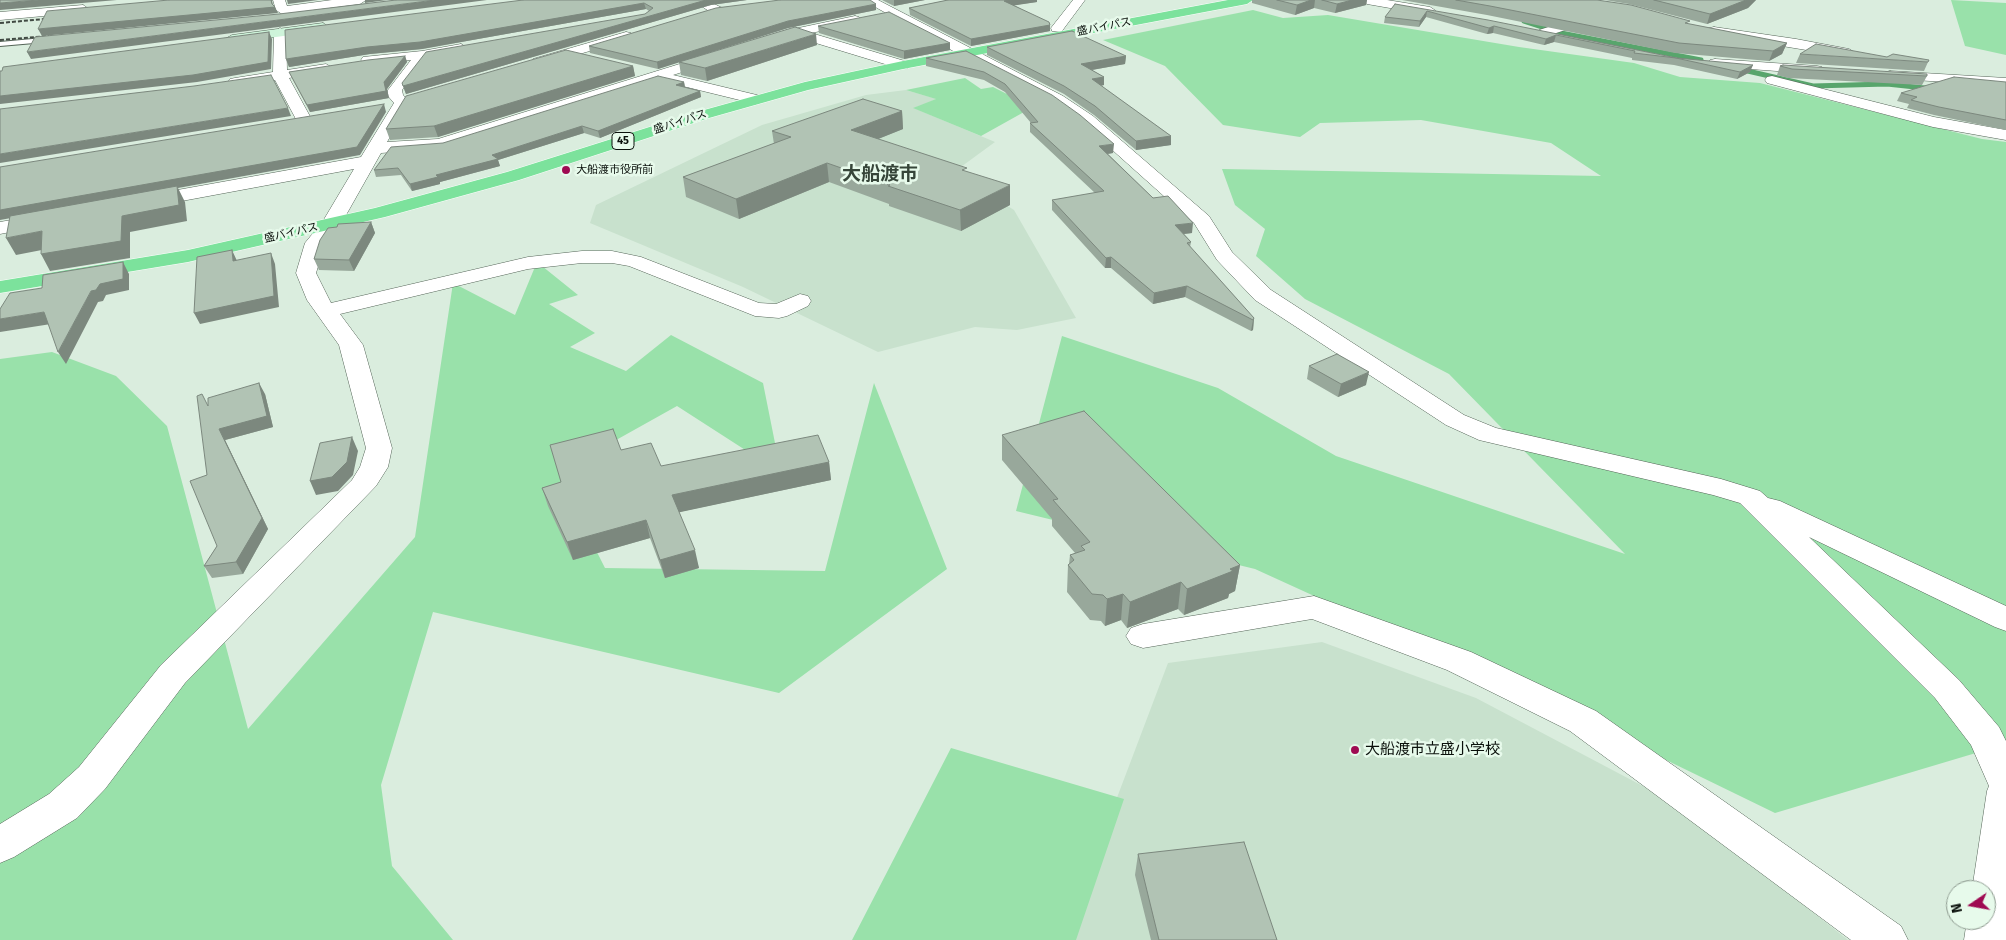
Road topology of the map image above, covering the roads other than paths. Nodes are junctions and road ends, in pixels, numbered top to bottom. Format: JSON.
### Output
{"nodes":[{"id":1,"x":279,"y":0,"type":"edge"},
{"id":2,"x":869,"y":0,"type":"edge"},
{"id":3,"x":1078,"y":0,"type":"edge"},
{"id":4,"x":1247,"y":0,"type":"edge"},
{"id":5,"x":1367,"y":0,"type":"edge"},
{"id":6,"x":1417,"y":0,"type":"edge"},
{"id":7,"x":363,"y":4,"type":"edge"},
{"id":8,"x":745,"y":6,"type":"edge"},
{"id":9,"x":1393,"y":6,"type":"junction"},
{"id":10,"x":99,"y":8,"type":"edge"},
{"id":11,"x":702,"y":8,"type":"edge"},
{"id":12,"x":909,"y":8,"type":"edge"},
{"id":13,"x":892,"y":12,"type":"junction"},
{"id":14,"x":1440,"y":13,"type":"edge"},
{"id":15,"x":1601,"y":15,"type":"edge"},
{"id":16,"x":0,"y":16,"type":"edge"},
{"id":17,"x":281,"y":17,"type":"edge"},
{"id":18,"x":338,"y":25,"type":"edge"},
{"id":19,"x":1057,"y":28,"type":"dead end"},
{"id":20,"x":1705,"y":29,"type":"edge"},
{"id":21,"x":280,"y":32,"type":"junction"},
{"id":22,"x":642,"y":32,"type":"edge"},
{"id":23,"x":794,"y":33,"type":"junction"},
{"id":24,"x":66,"y":38,"type":"edge"},
{"id":25,"x":1573,"y":39,"type":"edge"},
{"id":26,"x":222,"y":40,"type":"edge"},
{"id":27,"x":0,"y":44,"type":"edge"},
{"id":28,"x":758,"y":44,"type":"edge"},
{"id":29,"x":478,"y":45,"type":"edge"},
{"id":30,"x":1810,"y":46,"type":"junction"},
{"id":31,"x":730,"y":52,"type":"edge"},
{"id":32,"x":967,"y":53,"type":"junction"},
{"id":33,"x":567,"y":54,"type":"junction"},
{"id":34,"x":422,"y":55,"type":"junction"},
{"id":35,"x":1858,"y":55,"type":"edge"},
{"id":36,"x":594,"y":60,"type":"edge"},
{"id":37,"x":1887,"y":61,"type":"edge"},
{"id":38,"x":903,"y":65,"type":"junction"},
{"id":39,"x":521,"y":67,"type":"edge"},
{"id":40,"x":630,"y":68,"type":"edge"},
{"id":41,"x":1783,"y":68,"type":"junction"},
{"id":42,"x":1828,"y":71,"type":"edge"},
{"id":43,"x":1875,"y":74,"type":"edge"},
{"id":44,"x":280,"y":75,"type":"junction"},
{"id":45,"x":656,"y":75,"type":"junction"},
{"id":46,"x":1984,"y":80,"type":"junction"},
{"id":47,"x":2006,"y":83,"type":"edge"},
{"id":48,"x":225,"y":84,"type":"edge"},
{"id":49,"x":420,"y":96,"type":"edge"},
{"id":50,"x":756,"y":99,"type":"junction"},
{"id":51,"x":402,"y":102,"type":"junction"},
{"id":52,"x":382,"y":106,"type":"edge"},
{"id":53,"x":324,"y":117,"type":"edge"},
{"id":54,"x":304,"y":120,"type":"junction"},
{"id":55,"x":285,"y":124,"type":"edge"},
{"id":56,"x":2006,"y":135,"type":"edge"},
{"id":57,"x":372,"y":154,"type":"junction"},
{"id":58,"x":126,"y":205,"type":"edge"},
{"id":59,"x":58,"y":218,"type":"edge"},
{"id":60,"x":331,"y":224,"type":"junction"},
{"id":61,"x":0,"y":228,"type":"edge"},
{"id":62,"x":0,"y":287,"type":"edge"},
{"id":63,"x":800,"y":300,"type":"dead end"},
{"id":64,"x":326,"y":311,"type":"junction"},
{"id":65,"x":1750,"y":497,"type":"junction"},
{"id":66,"x":2006,"y":619,"type":"edge"},
{"id":67,"x":1143,"y":636,"type":"dead end"},
{"id":68,"x":2006,"y":782,"type":"edge"},
{"id":69,"x":2006,"y":791,"type":"edge"},
{"id":70,"x":0,"y":845,"type":"edge"},
{"id":71,"x":1886,"y":940,"type":"edge"},
{"id":72,"x":1986,"y":940,"type":"edge"}],
"edges":[{"from":1,"to":7,"type":"street"},
{"from":2,"to":13,"type":"street"},
{"from":3,"to":19,"type":"street"},
{"from":4,"to":32,"type":"highway","name":"盛バイパス","number":"45"},
{"from":5,"to":9,"type":"street"},
{"from":6,"to":9,"type":"street"},
{"from":7,"to":17,"type":"lane"},
{"from":8,"to":11,"type":"street"},
{"from":9,"to":14,"type":"street"},
{"from":10,"to":16,"type":"street"},
{"from":11,"to":23,"type":"street"},
{"from":12,"to":13,"type":"street"},
{"from":13,"to":23,"type":"street"},
{"from":13,"to":32,"type":"street"},
{"from":15,"to":25,"type":"street"},
{"from":18,"to":21,"type":"main road"},
{"from":20,"to":30,"type":"street"},
{"from":21,"to":26,"type":"main road"},
{"from":21,"to":44,"type":"street"},
{"from":22,"to":33,"type":"street"},
{"from":23,"to":28,"type":"street"},
{"from":23,"to":38,"type":"street"},
{"from":24,"to":27,"type":"lane"},
{"from":29,"to":34,"type":"street"},
{"from":30,"to":35,"type":"street"},
{"from":30,"to":41,"type":"street"},
{"from":31,"to":45,"type":"street"},
{"from":32,"to":38,"type":"highway","name":"盛バイパス","number":"45"},
{"from":32,"to":65,"type":"street"},
{"from":33,"to":36,"type":"street"},
{"from":33,"to":39,"type":"street"},
{"from":34,"to":44,"type":"street"},
{"from":34,"to":51,"type":"street"},
{"from":37,"to":46,"type":"street"},
{"from":38,"to":50,"type":"highway","name":"盛バイパス","number":"45"},
{"from":40,"to":45,"type":"street"},
{"from":41,"to":42,"type":"street"},
{"from":41,"to":56,"type":"street"},
{"from":43,"to":46,"type":"street"},
{"from":44,"to":48,"type":"street"},
{"from":44,"to":54,"type":"street"},
{"from":45,"to":50,"type":"street"},
{"from":45,"to":57,"type":"street"},
{"from":46,"to":47,"type":"street"},
{"from":49,"to":51,"type":"street"},
{"from":50,"to":60,"type":"highway","name":"盛バイパス","number":"45"},
{"from":51,"to":52,"type":"street"},
{"from":51,"to":57,"type":"street"},
{"from":53,"to":54,"type":"street"},
{"from":54,"to":55,"type":"street"},
{"from":57,"to":58,"type":"street"},
{"from":57,"to":60,"type":"street"},
{"from":59,"to":61,"type":"street"},
{"from":60,"to":62,"type":"highway","name":"盛バイパス","number":"45"},
{"from":60,"to":64,"type":"street"},
{"from":63,"to":64,"type":"street"},
{"from":64,"to":70,"type":"street"},
{"from":65,"to":66,"type":"street"},
{"from":65,"to":68,"type":"street"},
{"from":67,"to":71,"type":"street"},
{"from":69,"to":72,"type":"street"}]}
